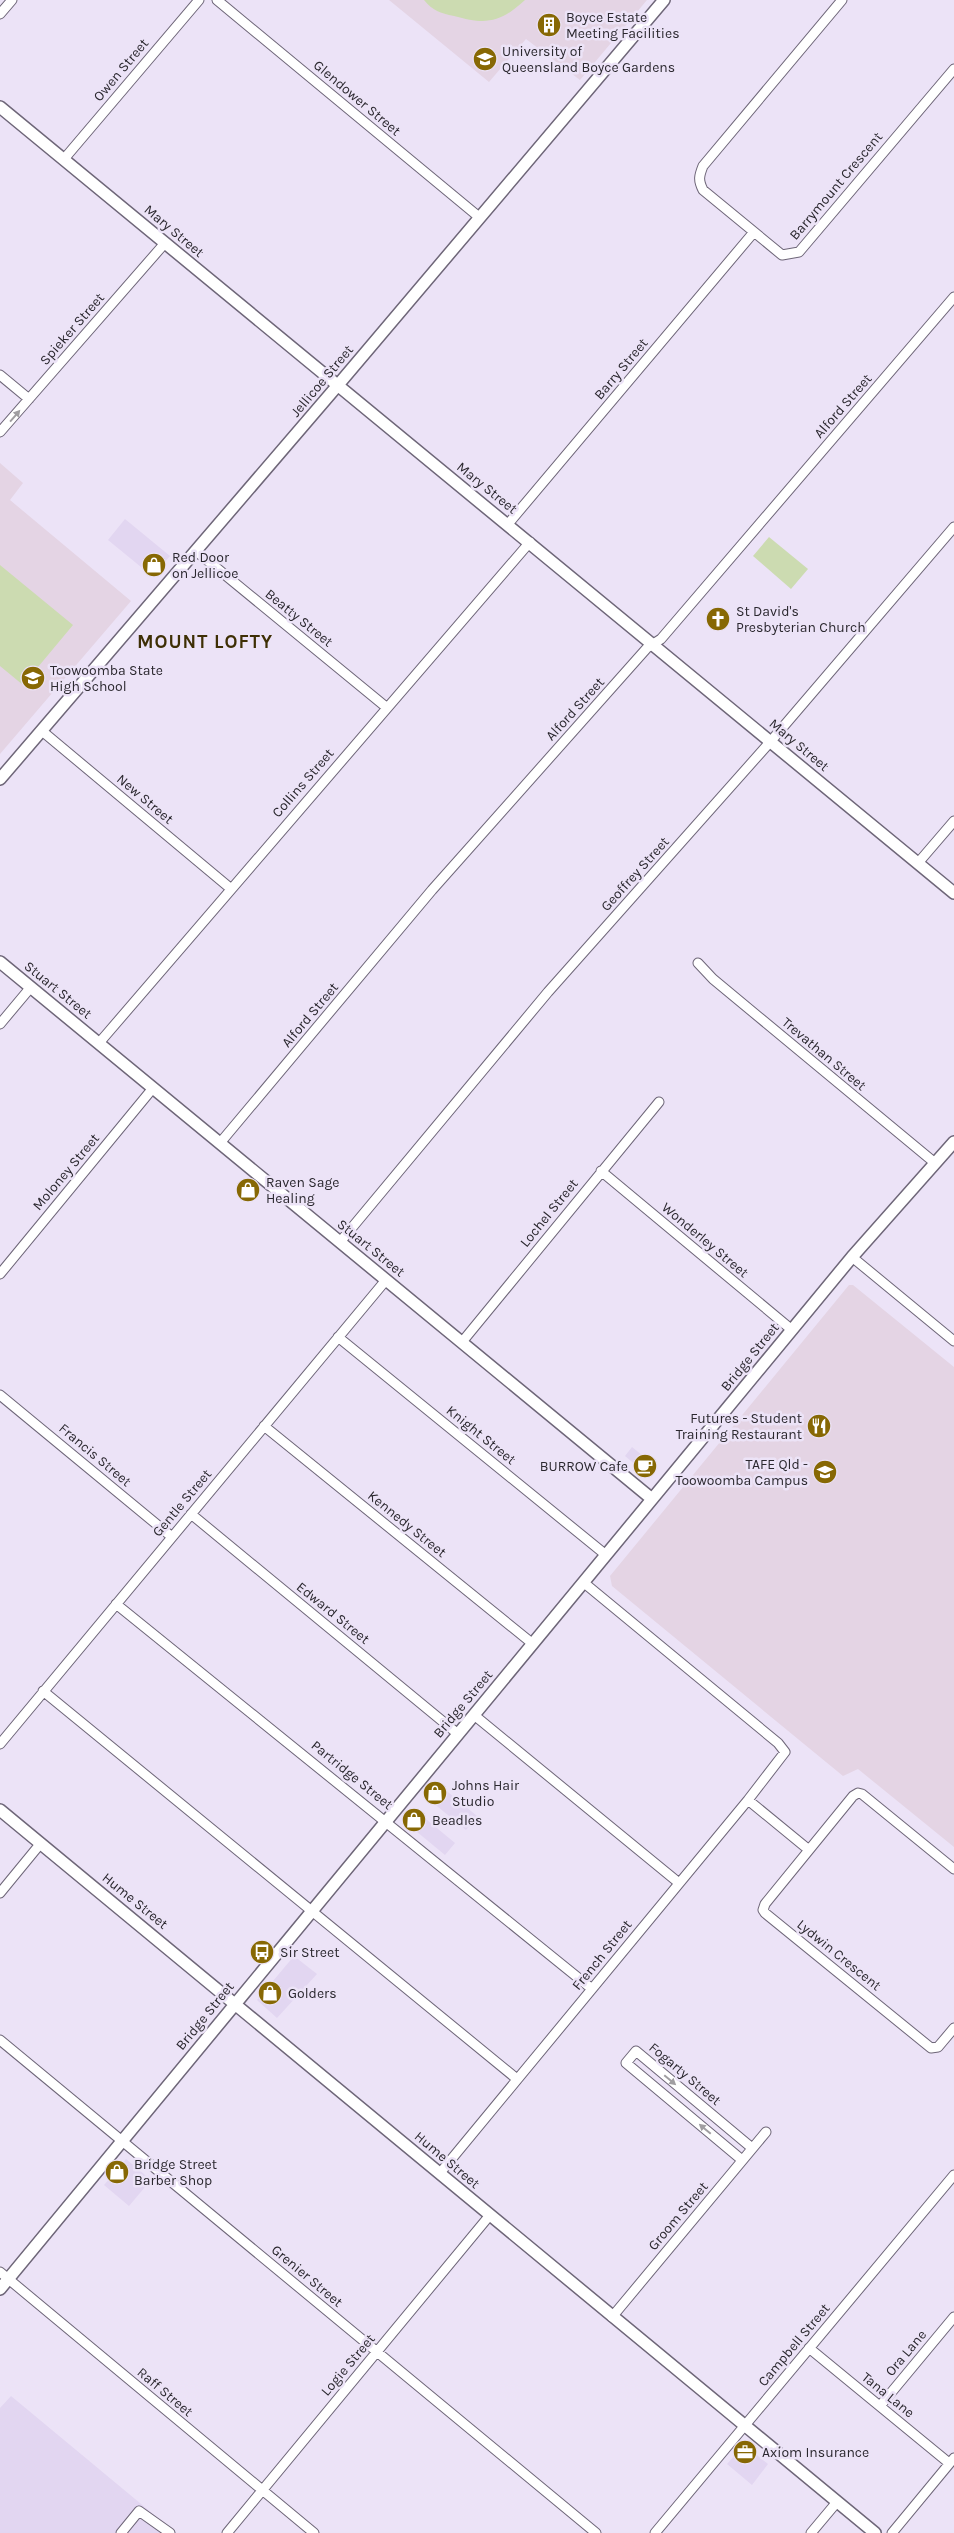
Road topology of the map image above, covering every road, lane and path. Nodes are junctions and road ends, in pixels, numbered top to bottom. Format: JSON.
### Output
{"nodes":[{"id":1,"x":12,"y":0,"type":"edge"},
{"id":2,"x":198,"y":0,"type":"edge"},
{"id":3,"x":217,"y":0,"type":"edge"},
{"id":4,"x":664,"y":0,"type":"edge"},
{"id":5,"x":842,"y":0,"type":"edge"},
{"id":6,"x":0,"y":14,"type":"edge"},
{"id":7,"x":954,"y":69,"type":"edge"},
{"id":8,"x":0,"y":107,"type":"edge"},
{"id":9,"x":64,"y":159,"type":"junction"},
{"id":10,"x":479,"y":217,"type":"junction"},
{"id":11,"x":754,"y":232,"type":"junction"},
{"id":12,"x":165,"y":243,"type":"junction"},
{"id":13,"x":954,"y":297,"type":"edge"},
{"id":14,"x":0,"y":375,"type":"edge"},
{"id":15,"x":338,"y":385,"type":"junction"},
{"id":16,"x":29,"y":399,"type":"junction"},
{"id":17,"x":0,"y":432,"type":"edge"},
{"id":18,"x":508,"y":524,"type":"junction"},
{"id":19,"x":954,"y":527,"type":"edge"},
{"id":20,"x":530,"y":542,"type":"junction"},
{"id":21,"x":196,"y":550,"type":"junction"},
{"id":22,"x":653,"y":644,"type":"junction"},
{"id":23,"x":386,"y":707,"type":"junction"},
{"id":24,"x":42,"y":731,"type":"junction"},
{"id":25,"x":771,"y":741,"type":"junction"},
{"id":26,"x":0,"y":779,"type":"edge"},
{"id":27,"x":954,"y":821,"type":"edge"},
{"id":28,"x":918,"y":862,"type":"junction"},
{"id":29,"x":230,"y":888,"type":"junction"},
{"id":30,"x":954,"y":893,"type":"edge"},
{"id":31,"x":0,"y":962,"type":"edge"},
{"id":32,"x":698,"y":963,"type":"dead end"},
{"id":33,"x":31,"y":987,"type":"junction"},
{"id":34,"x":0,"y":1024,"type":"edge"},
{"id":35,"x":98,"y":1043,"type":"junction"},
{"id":36,"x":154,"y":1088,"type":"junction"},
{"id":37,"x":659,"y":1102,"type":"dead end"},
{"id":38,"x":954,"y":1142,"type":"edge"},
{"id":39,"x":220,"y":1143,"type":"junction"},
{"id":40,"x":935,"y":1164,"type":"junction"},
{"id":41,"x":600,"y":1171,"type":"junction"},
{"id":42,"x":340,"y":1242,"type":"junction"},
{"id":43,"x":852,"y":1257,"type":"junction"},
{"id":44,"x":0,"y":1274,"type":"edge"},
{"id":45,"x":386,"y":1280,"type":"junction"},
{"id":46,"x":792,"y":1330,"type":"junction"},
{"id":47,"x":338,"y":1337,"type":"junction"},
{"id":48,"x":954,"y":1341,"type":"edge"},
{"id":49,"x":462,"y":1342,"type":"junction"},
{"id":50,"x":0,"y":1395,"type":"edge"},
{"id":51,"x":264,"y":1426,"type":"junction"},
{"id":52,"x":652,"y":1499,"type":"junction"},
{"id":53,"x":190,"y":1514,"type":"junction"},
{"id":54,"x":172,"y":1537,"type":"junction"},
{"id":55,"x":606,"y":1555,"type":"junction"},
{"id":56,"x":584,"y":1582,"type":"junction"},
{"id":57,"x":116,"y":1604,"type":"junction"},
{"id":58,"x":533,"y":1644,"type":"junction"},
{"id":59,"x":44,"y":1691,"type":"junction"},
{"id":60,"x":474,"y":1715,"type":"junction"},
{"id":61,"x":458,"y":1734,"type":"junction"},
{"id":62,"x":0,"y":1744,"type":"edge"},
{"id":63,"x":748,"y":1800,"type":"junction"},
{"id":64,"x":0,"y":1810,"type":"edge"},
{"id":65,"x":386,"y":1821,"type":"junction"},
{"id":66,"x":41,"y":1843,"type":"junction"},
{"id":67,"x":809,"y":1850,"type":"junction"},
{"id":68,"x":954,"y":1869,"type":"edge"},
{"id":69,"x":679,"y":1883,"type":"junction"},
{"id":70,"x":0,"y":1893,"type":"edge"},
{"id":71,"x":312,"y":1910,"type":"junction"},
{"id":72,"x":592,"y":1989,"type":"junction"},
{"id":73,"x":235,"y":2004,"type":"junction"},
{"id":74,"x":954,"y":2028,"type":"edge"},
{"id":75,"x":0,"y":2040,"type":"edge"},
{"id":76,"x":517,"y":2079,"type":"junction"},
{"id":77,"x":766,"y":2132,"type":"dead end"},
{"id":78,"x":122,"y":2141,"type":"junction"},
{"id":79,"x":752,"y":2148,"type":"junction"},
{"id":80,"x":742,"y":2160,"type":"junction"},
{"id":81,"x":440,"y":2173,"type":"junction"},
{"id":82,"x":954,"y":2176,"type":"edge"},
{"id":83,"x":490,"y":2215,"type":"junction"},
{"id":84,"x":4,"y":2276,"type":"edge"},
{"id":85,"x":0,"y":2289,"type":"edge"},
{"id":86,"x":612,"y":2317,"type":"junction"},
{"id":87,"x":954,"y":2317,"type":"edge"},
{"id":88,"x":809,"y":2348,"type":"junction"},
{"id":89,"x":377,"y":2352,"type":"junction"},
{"id":90,"x":880,"y":2406,"type":"junction"},
{"id":91,"x":744,"y":2426,"type":"junction"},
{"id":92,"x":952,"y":2461,"type":"edge"},
{"id":93,"x":262,"y":2490,"type":"junction"},
{"id":94,"x":837,"y":2502,"type":"junction"},
{"id":95,"x":121,"y":2533,"type":"edge"},
{"id":96,"x":170,"y":2533,"type":"edge"},
{"id":97,"x":227,"y":2533,"type":"edge"},
{"id":98,"x":314,"y":2533,"type":"edge"},
{"id":99,"x":596,"y":2533,"type":"edge"},
{"id":100,"x":655,"y":2533,"type":"edge"},
{"id":101,"x":811,"y":2533,"type":"edge"},
{"id":102,"x":874,"y":2533,"type":"edge"},
{"id":103,"x":892,"y":2533,"type":"edge"}],
"edges":[{"from":1,"to":6,"type":"street"},
{"from":2,"to":9,"type":"street","name":"Owen Street"},
{"from":3,"to":10,"type":"street","name":"Glendower Street"},
{"from":4,"to":10,"type":"street","name":"Jellicoe Street"},
{"from":5,"to":11,"type":"street","name":"Barrymount Crescent"},
{"from":7,"to":11,"type":"street","name":"Barrymount Crescent"},
{"from":8,"to":9,"type":"street","name":"Mary Street"},
{"from":9,"to":12,"type":"street","name":"Mary Street"},
{"from":10,"to":15,"type":"street","name":"Jellicoe Street"},
{"from":11,"to":18,"type":"street","name":"Barry Street"},
{"from":12,"to":15,"type":"street","name":"Mary Street"},
{"from":12,"to":16,"type":"street","name":"Spieker Street"},
{"from":13,"to":22,"type":"street","name":"Alford Street"},
{"from":14,"to":16,"type":"street"},
{"from":15,"to":18,"type":"street","name":"Mary Street"},
{"from":15,"to":21,"type":"street","name":"Jellicoe Street"},
{"from":17,"to":16,"type":"street","name":"Spieker Street","one_way":true},
{"from":18,"to":20,"type":"street","name":"Mary Street"},
{"from":19,"to":25,"type":"street","name":"Geoffrey Street"},
{"from":20,"to":22,"type":"street","name":"Mary Street"},
{"from":20,"to":23,"type":"street","name":"Collins Street"},
{"from":21,"to":23,"type":"street","name":"Beatty Street"},
{"from":21,"to":24,"type":"street","name":"Jellicoe Street"},
{"from":22,"to":25,"type":"street","name":"Mary Street"},
{"from":22,"to":39,"type":"street","name":"Alford Street"},
{"from":23,"to":29,"type":"street","name":"Collins Street"},
{"from":24,"to":26,"type":"street","name":"Jellicoe Street"},
{"from":24,"to":29,"type":"street","name":"New Street"},
{"from":25,"to":28,"type":"street","name":"Mary Street"},
{"from":25,"to":42,"type":"street","name":"Geoffrey Street"},
{"from":27,"to":28,"type":"street"},
{"from":28,"to":30,"type":"street","name":"Mary Street"},
{"from":29,"to":35,"type":"street","name":"Collins Street"},
{"from":31,"to":33,"type":"street","name":"Stuart Street"},
{"from":32,"to":40,"type":"street","name":"Trevathan Street"},
{"from":33,"to":34,"type":"street"},
{"from":33,"to":35,"type":"street","name":"Stuart Street"},
{"from":35,"to":36,"type":"street","name":"Stuart Street"},
{"from":36,"to":39,"type":"street","name":"Stuart Street"},
{"from":36,"to":44,"type":"street","name":"Moloney Street"},
{"from":37,"to":41,"type":"street","name":"Lochel Street"},
{"from":38,"to":40,"type":"street","name":"Bridge Street"},
{"from":39,"to":42,"type":"street","name":"Stuart Street"},
{"from":40,"to":43,"type":"street","name":"Bridge Street"},
{"from":41,"to":46,"type":"street","name":"Wonderley Street"},
{"from":41,"to":49,"type":"street","name":"Lochel Street"},
{"from":42,"to":45,"type":"street","name":"Stuart Street"},
{"from":43,"to":46,"type":"street","name":"Bridge Street"},
{"from":43,"to":48,"type":"street"},
{"from":45,"to":47,"type":"street","name":"Gentle Street"},
{"from":45,"to":49,"type":"street","name":"Stuart Street"},
{"from":46,"to":52,"type":"street","name":"Bridge Street"},
{"from":47,"to":51,"type":"street","name":"Gentle Street"},
{"from":47,"to":55,"type":"street","name":"Knight Street"},
{"from":49,"to":52,"type":"street","name":"Stuart Street"},
{"from":50,"to":54,"type":"street","name":"Francis Street"},
{"from":51,"to":53,"type":"street","name":"Gentle Street"},
{"from":51,"to":58,"type":"street","name":"Kennedy Street"},
{"from":52,"to":55,"type":"street","name":"Bridge Street"},
{"from":53,"to":54,"type":"street","name":"Gentle Street"},
{"from":53,"to":61,"type":"street","name":"Edward Street"},
{"from":54,"to":57,"type":"street","name":"Gentle Street"},
{"from":55,"to":56,"type":"street","name":"Bridge Street"},
{"from":56,"to":58,"type":"street","name":"Bridge Street"},
{"from":56,"to":63,"type":"street","name":"French Street"},
{"from":57,"to":59,"type":"street","name":"Gentle Street"},
{"from":57,"to":65,"type":"street","name":"Partridge Street"},
{"from":58,"to":60,"type":"street","name":"Bridge Street"},
{"from":59,"to":62,"type":"street","name":"Gentle Street"},
{"from":59,"to":71,"type":"street"},
{"from":60,"to":61,"type":"street","name":"Bridge Street"},
{"from":60,"to":69,"type":"street"},
{"from":61,"to":65,"type":"street","name":"Bridge Street"},
{"from":63,"to":67,"type":"street"},
{"from":63,"to":69,"type":"street","name":"French Street"},
{"from":64,"to":66,"type":"street","name":"Hume Street"},
{"from":65,"to":71,"type":"street","name":"Bridge Street"},
{"from":65,"to":72,"type":"street","name":"Partridge Street"},
{"from":66,"to":70,"type":"street"},
{"from":66,"to":73,"type":"street","name":"Hume Street"},
{"from":67,"to":68,"type":"street","name":"Lydwin Crescent"},
{"from":67,"to":74,"type":"street","name":"Lydwin Crescent"},
{"from":69,"to":72,"type":"street","name":"French Street"},
{"from":71,"to":73,"type":"street","name":"Bridge Street"},
{"from":71,"to":76,"type":"street"},
{"from":72,"to":76,"type":"street","name":"French Street"},
{"from":73,"to":78,"type":"street","name":"Bridge Street"},
{"from":73,"to":81,"type":"street","name":"Hume Street"},
{"from":75,"to":78,"type":"street","name":"Grenier Street"},
{"from":76,"to":81,"type":"street","name":"French Street"},
{"from":77,"to":79,"type":"street","name":"Groom Street"},
{"from":78,"to":84,"type":"street","name":"Bridge Street"},
{"from":78,"to":89,"type":"street","name":"Grenier Street"},
{"from":79,"to":80,"type":"street","name":"Groom Street"},
{"from":80,"to":79,"type":"street","name":"Fogarty Street","one_way":true},
{"from":80,"to":86,"type":"street","name":"Groom Street"},
{"from":81,"to":83,"type":"street","name":"Hume Street"},
{"from":82,"to":88,"type":"street","name":"Campbell Street"},
{"from":83,"to":86,"type":"street","name":"Hume Street"},
{"from":83,"to":89,"type":"street","name":"Logie Street"},
{"from":84,"to":85,"type":"street","name":"Bridge Street"},
{"from":84,"to":93,"type":"street","name":"Raff Street"},
{"from":86,"to":91,"type":"street","name":"Hume Street"},
{"from":87,"to":90,"type":"street","name":"Ora Lane"},
{"from":88,"to":90,"type":"street","name":"Tana Lane"},
{"from":88,"to":91,"type":"street","name":"Campbell Street"},
{"from":89,"to":93,"type":"street","name":"Logie Street"},
{"from":89,"to":99,"type":"street","name":"Grenier Street"},
{"from":90,"to":92,"type":"street","name":"Tana Lane"},
{"from":91,"to":94,"type":"street","name":"Hume Street"},
{"from":91,"to":100,"type":"street","name":"Campbell Street"},
{"from":92,"to":103,"type":"street"},
{"from":93,"to":97,"type":"street","name":"Logie Street"},
{"from":93,"to":98,"type":"street","name":"Raff Street"},
{"from":94,"to":101,"type":"street"},
{"from":94,"to":102,"type":"street","name":"Hume Street"},
{"from":95,"to":96,"type":"street"}]}
